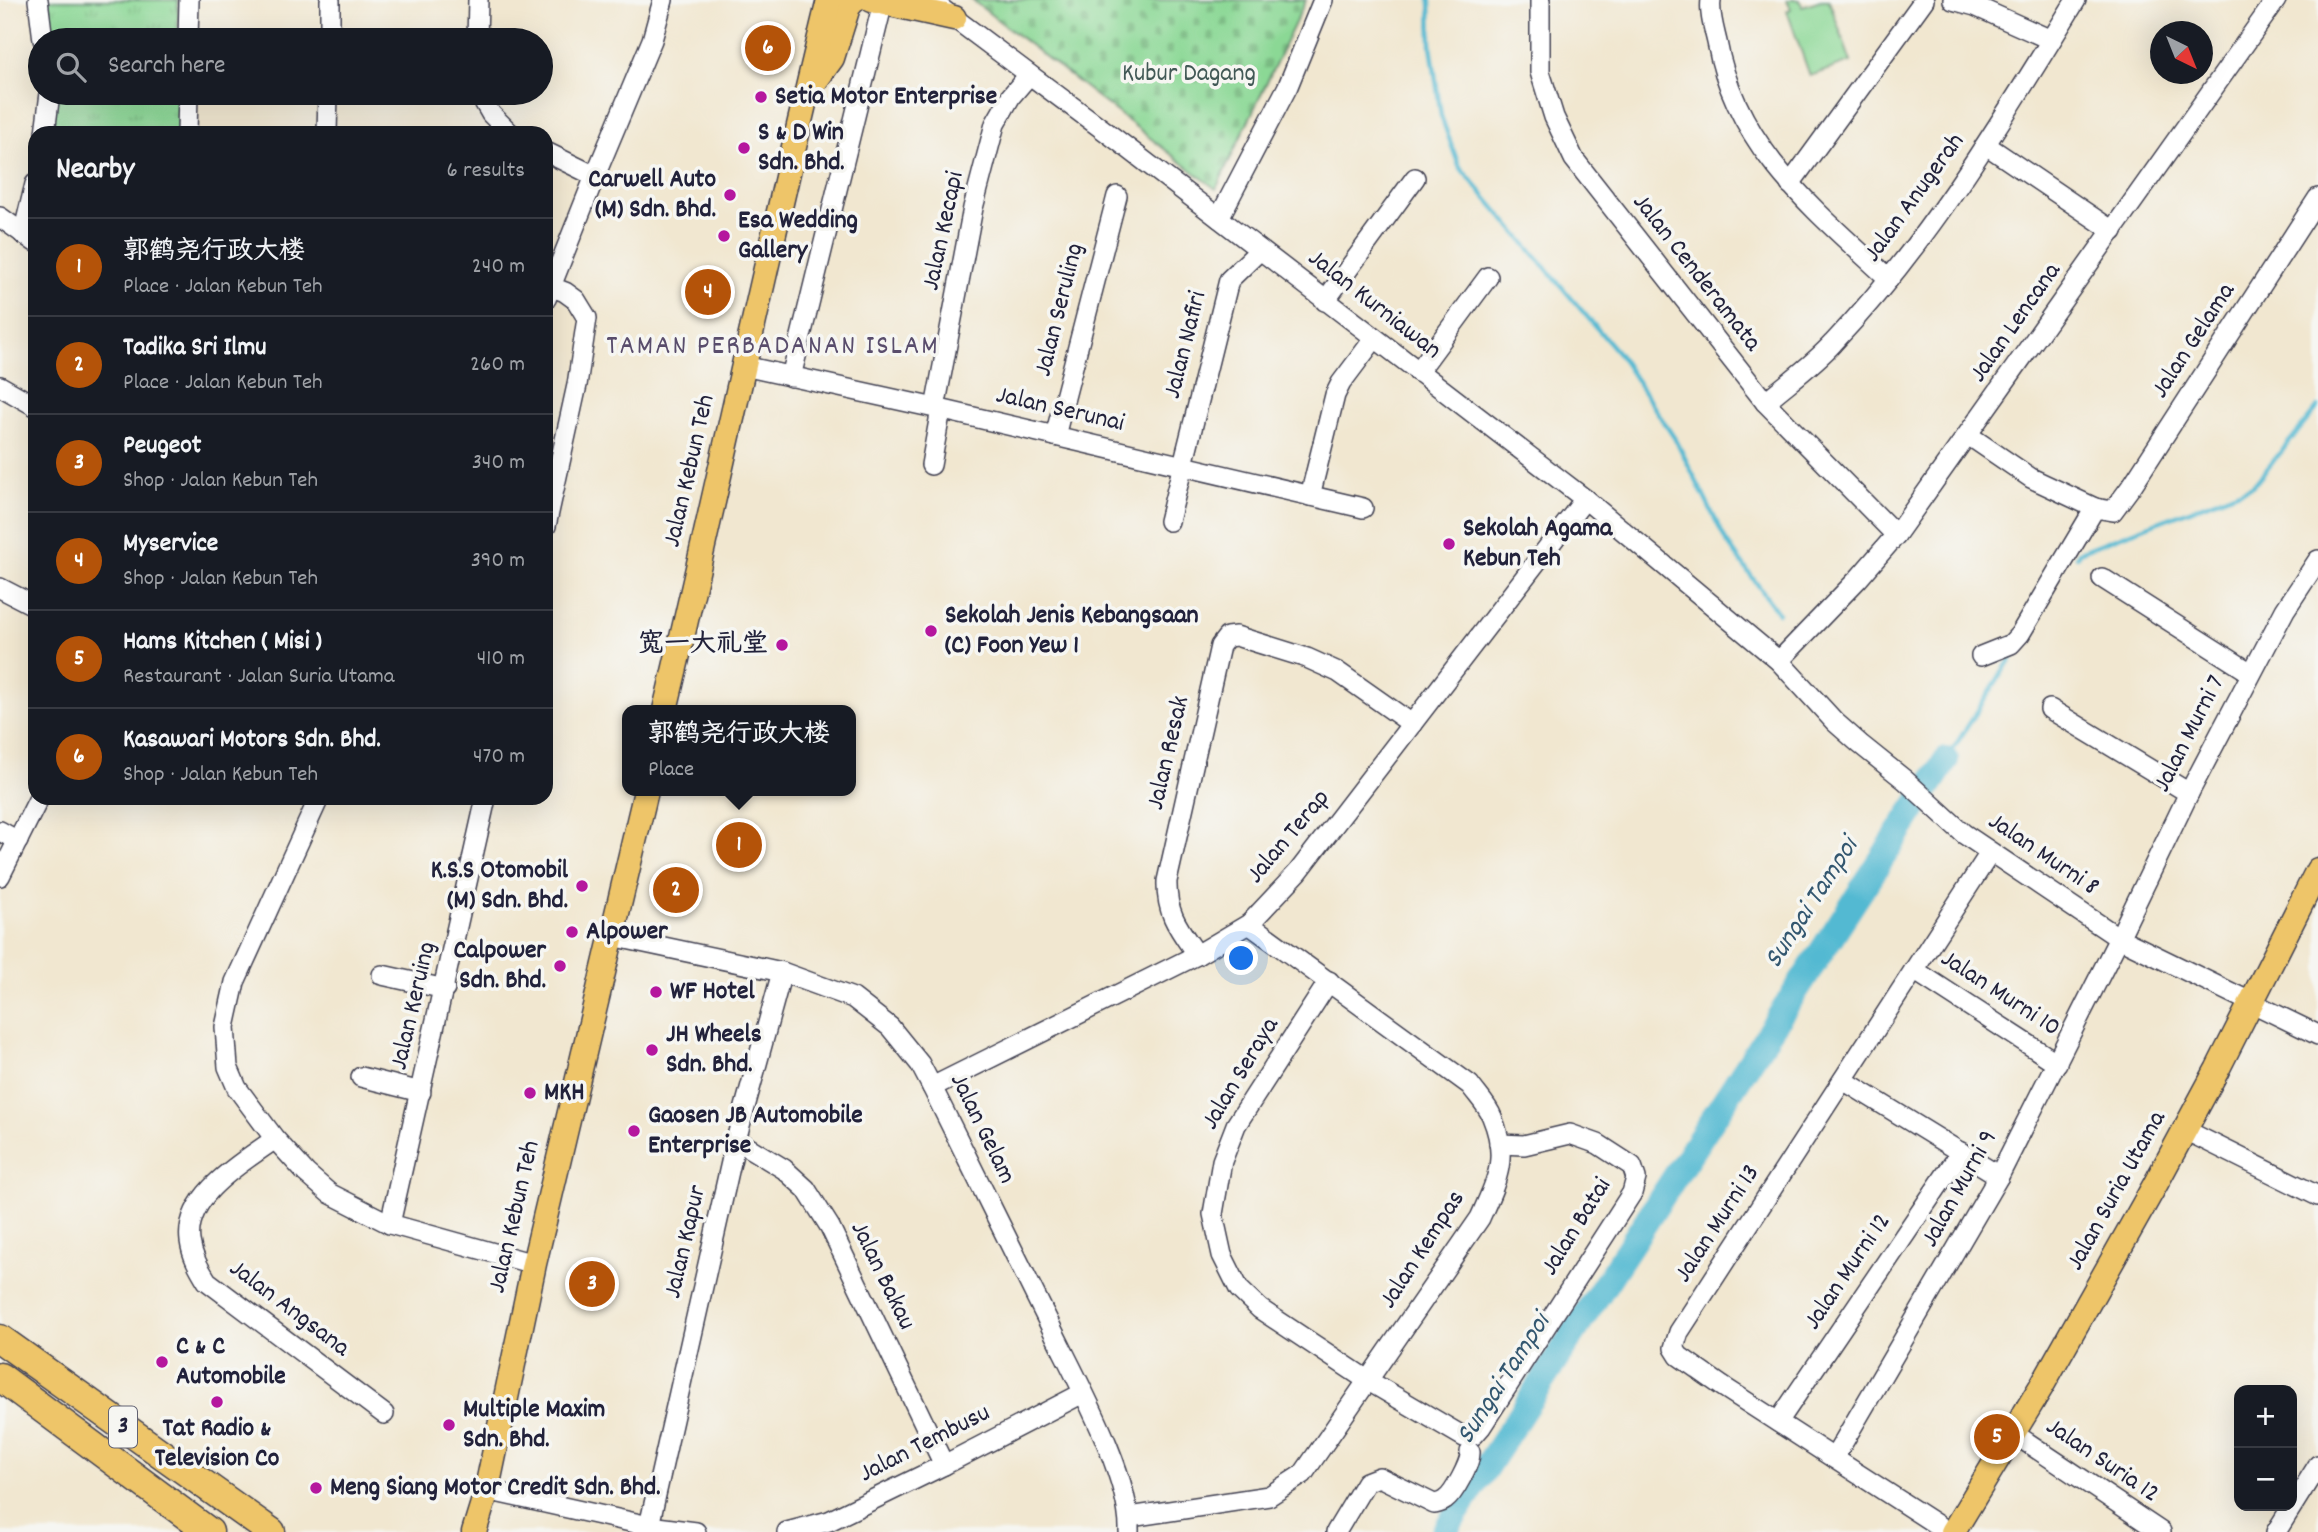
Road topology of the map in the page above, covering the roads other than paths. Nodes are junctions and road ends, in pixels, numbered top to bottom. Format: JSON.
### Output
{"nodes":[{"id":1,"x":38,"y":0,"type":"edge"},
{"id":2,"x":189,"y":0,"type":"edge"},
{"id":3,"x":330,"y":0,"type":"edge"},
{"id":4,"x":478,"y":0,"type":"edge"},
{"id":5,"x":663,"y":0,"type":"edge"},
{"id":6,"x":829,"y":0,"type":"edge"},
{"id":7,"x":854,"y":0,"type":"edge"},
{"id":8,"x":930,"y":0,"type":"edge"},
{"id":9,"x":1324,"y":0,"type":"edge"},
{"id":10,"x":1540,"y":0,"type":"edge"},
{"id":11,"x":1711,"y":0,"type":"edge"},
{"id":12,"x":1924,"y":0,"type":"edge"},
{"id":13,"x":1953,"y":0,"type":"edge"},
{"id":14,"x":2076,"y":0,"type":"edge"},
{"id":15,"x":2276,"y":0,"type":"edge"},
{"id":16,"x":878,"y":1,"type":"edge"},
{"id":17,"x":954,"y":18,"type":"junction"},
{"id":18,"x":42,"y":28,"type":"edge"},
{"id":19,"x":188,"y":28,"type":"edge"},
{"id":20,"x":330,"y":28,"type":"edge"},
{"id":21,"x":477,"y":28,"type":"edge"},
{"id":22,"x":2051,"y":40,"type":"junction"},
{"id":23,"x":1029,"y":75,"type":"junction"},
{"id":24,"x":807,"y":88,"type":"junction"},
{"id":25,"x":48,"y":105,"type":"edge"},
{"id":26,"x":188,"y":105,"type":"edge"},
{"id":27,"x":328,"y":105,"type":"edge"},
{"id":28,"x":486,"y":105,"type":"edge"},
{"id":29,"x":46,"y":126,"type":"edge"},
{"id":30,"x":187,"y":126,"type":"edge"},
{"id":31,"x":327,"y":126,"type":"edge"},
{"id":32,"x":503,"y":126,"type":"edge"},
{"id":33,"x":1986,"y":145,"type":"junction"},
{"id":34,"x":553,"y":155,"type":"edge"},
{"id":35,"x":595,"y":176,"type":"junction"},
{"id":36,"x":1415,"y":178,"type":"dead end"},
{"id":37,"x":1790,"y":184,"type":"junction"},
{"id":38,"x":1117,"y":196,"type":"dead end"},
{"id":39,"x":2318,"y":198,"type":"edge"},
{"id":40,"x":0,"y":217,"type":"edge"},
{"id":41,"x":1219,"y":218,"type":"junction"},
{"id":42,"x":2113,"y":231,"type":"junction"},
{"id":43,"x":28,"y":237,"type":"edge"},
{"id":44,"x":1260,"y":250,"type":"junction"},
{"id":45,"x":1488,"y":277,"type":"dead end"},
{"id":46,"x":1889,"y":279,"type":"junction"},
{"id":47,"x":553,"y":283,"type":"edge"},
{"id":48,"x":553,"y":293,"type":"edge"},
{"id":49,"x":1325,"y":301,"type":"junction"},
{"id":50,"x":1374,"y":339,"type":"junction"},
{"id":51,"x":744,"y":366,"type":"junction"},
{"id":52,"x":1418,"y":372,"type":"junction"},
{"id":53,"x":791,"y":377,"type":"junction"},
{"id":54,"x":0,"y":386,"type":"edge"},
{"id":55,"x":28,"y":402,"type":"edge"},
{"id":56,"x":1765,"y":402,"type":"junction"},
{"id":57,"x":938,"y":409,"type":"junction"},
{"id":58,"x":1968,"y":435,"type":"junction"},
{"id":59,"x":1055,"y":436,"type":"junction"},
{"id":60,"x":931,"y":465,"type":"dead end"},
{"id":61,"x":1184,"y":465,"type":"junction"},
{"id":62,"x":553,"y":494,"type":"edge"},
{"id":63,"x":1310,"y":496,"type":"junction"},
{"id":64,"x":1585,"y":499,"type":"junction"},
{"id":65,"x":1363,"y":508,"type":"dead end"},
{"id":66,"x":2104,"y":510,"type":"junction"},
{"id":67,"x":1169,"y":521,"type":"dead end"},
{"id":68,"x":1896,"y":535,"type":"junction"},
{"id":69,"x":2318,"y":560,"type":"edge"},
{"id":70,"x":2102,"y":578,"type":"dead end"},
{"id":71,"x":0,"y":588,"type":"edge"},
{"id":72,"x":28,"y":602,"type":"edge"},
{"id":73,"x":1785,"y":654,"type":"junction"},
{"id":74,"x":1981,"y":656,"type":"dead end"},
{"id":75,"x":2251,"y":673,"type":"junction"},
{"id":76,"x":667,"y":705,"type":"edge"},
{"id":77,"x":2050,"y":709,"type":"dead end"},
{"id":78,"x":1412,"y":724,"type":"junction"},
{"id":79,"x":2189,"y":793,"type":"junction"},
{"id":80,"x":645,"y":796,"type":"edge"},
{"id":81,"x":36,"y":805,"type":"edge"},
{"id":82,"x":316,"y":805,"type":"edge"},
{"id":83,"x":484,"y":805,"type":"edge"},
{"id":84,"x":0,"y":831,"type":"edge"},
{"id":85,"x":18,"y":841,"type":"junction"},
{"id":86,"x":1990,"y":853,"type":"junction"},
{"id":87,"x":2318,"y":870,"type":"edge"},
{"id":88,"x":0,"y":876,"type":"edge"},
{"id":89,"x":1249,"y":924,"type":"junction"},
{"id":90,"x":612,"y":936,"type":"junction"},
{"id":91,"x":2119,"y":938,"type":"junction"},
{"id":92,"x":1197,"y":955,"type":"junction"},
{"id":93,"x":1914,"y":970,"type":"junction"},
{"id":94,"x":782,"y":972,"type":"junction"},
{"id":95,"x":382,"y":975,"type":"dead end"},
{"id":96,"x":1329,"y":981,"type":"junction"},
{"id":97,"x":445,"y":989,"type":"junction"},
{"id":98,"x":2250,"y":1001,"type":"junction"},
{"id":99,"x":2318,"y":1035,"type":"edge"},
{"id":100,"x":2057,"y":1063,"type":"junction"},
{"id":101,"x":360,"y":1077,"type":"dead end"},
{"id":102,"x":1843,"y":1080,"type":"junction"},
{"id":103,"x":932,"y":1087,"type":"junction"},
{"id":104,"x":421,"y":1092,"type":"junction"},
{"id":105,"x":2185,"y":1129,"type":"junction"},
{"id":106,"x":275,"y":1139,"type":"junction"},
{"id":107,"x":736,"y":1140,"type":"junction"},
{"id":108,"x":1499,"y":1144,"type":"junction"},
{"id":109,"x":1961,"y":1152,"type":"junction"},
{"id":110,"x":1999,"y":1176,"type":"junction"},
{"id":111,"x":2318,"y":1196,"type":"edge"},
{"id":112,"x":390,"y":1224,"type":"junction"},
{"id":113,"x":534,"y":1265,"type":"junction"},
{"id":114,"x":0,"y":1339,"type":"edge"},
{"id":115,"x":0,"y":1377,"type":"edge"},
{"id":116,"x":1367,"y":1380,"type":"junction"},
{"id":117,"x":1083,"y":1393,"type":"junction"},
{"id":118,"x":384,"y":1414,"type":"dead end"},
{"id":119,"x":1778,"y":1422,"type":"junction"},
{"id":120,"x":2013,"y":1433,"type":"junction"},
{"id":121,"x":1470,"y":1452,"type":"dead end"},
{"id":122,"x":1833,"y":1458,"type":"junction"},
{"id":123,"x":944,"y":1465,"type":"junction"},
{"id":124,"x":2318,"y":1465,"type":"edge"},
{"id":125,"x":486,"y":1492,"type":"junction"},
{"id":126,"x":169,"y":1503,"type":"junction"},
{"id":127,"x":1129,"y":1525,"type":"edge"},
{"id":128,"x":649,"y":1526,"type":"junction"},
{"id":129,"x":198,"y":1532,"type":"edge"},
{"id":130,"x":209,"y":1532,"type":"edge"},
{"id":131,"x":271,"y":1532,"type":"edge"},
{"id":132,"x":474,"y":1532,"type":"edge"},
{"id":133,"x":488,"y":1532,"type":"edge"},
{"id":134,"x":696,"y":1532,"type":"edge"},
{"id":135,"x":787,"y":1532,"type":"edge"},
{"id":136,"x":1336,"y":1532,"type":"edge"},
{"id":137,"x":1951,"y":1532,"type":"edge"},
{"id":138,"x":2161,"y":1532,"type":"edge"},
{"id":139,"x":2276,"y":1532,"type":"edge"}],
"edges":[{"from":1,"to":18,"type":"street"},
{"from":2,"to":19,"type":"street"},
{"from":3,"to":20,"type":"street"},
{"from":4,"to":21,"type":"street"},
{"from":5,"to":35,"type":"street"},
{"from":6,"to":24,"type":"main road","name":"Jalan Kebun Teh"},
{"from":7,"to":24,"type":"main road"},
{"from":8,"to":17,"type":"street","name":"Jalan Kurniawan"},
{"from":9,"to":41,"type":"street"},
{"from":10,"to":56,"type":"street","name":"Jalan Cenderamata"},
{"from":11,"to":37,"type":"street"},
{"from":12,"to":37,"type":"street"},
{"from":13,"to":22,"type":"street"},
{"from":14,"to":22,"type":"street","name":"Jalan Anugerah"},
{"from":15,"to":42,"type":"street","name":"Jalan Lencana"},
{"from":16,"to":17,"type":"main road"},
{"from":16,"to":53,"type":"street"},
{"from":17,"to":23,"type":"street","name":"Jalan Kurniawan"},
{"from":22,"to":33,"type":"street","name":"Jalan Anugerah"},
{"from":23,"to":41,"type":"street","name":"Jalan Kurniawan"},
{"from":23,"to":57,"type":"street","name":"Jalan Kecapi"},
{"from":24,"to":51,"type":"main road","name":"Jalan Kebun Teh"},
{"from":25,"to":29,"type":"street"},
{"from":26,"to":30,"type":"street"},
{"from":27,"to":31,"type":"street"},
{"from":28,"to":32,"type":"street"},
{"from":33,"to":42,"type":"street"},
{"from":33,"to":46,"type":"street","name":"Jalan Anugerah"},
{"from":34,"to":35,"type":"street"},
{"from":35,"to":47,"type":"street"},
{"from":36,"to":49,"type":"street"},
{"from":37,"to":46,"type":"street"},
{"from":38,"to":59,"type":"street","name":"Jalan Seruling"},
{"from":39,"to":66,"type":"street","name":"Jalan Gelama"},
{"from":40,"to":43,"type":"street"},
{"from":41,"to":44,"type":"street","name":"Jalan Kurniawan"},
{"from":42,"to":58,"type":"street","name":"Jalan Lencana"},
{"from":44,"to":49,"type":"street","name":"Jalan Kurniawan"},
{"from":44,"to":61,"type":"street","name":"Jalan Nafiri"},
{"from":45,"to":52,"type":"street"},
{"from":46,"to":56,"type":"street","name":"Jalan Anugerah"},
{"from":48,"to":62,"type":"street"},
{"from":49,"to":50,"type":"street","name":"Jalan Kurniawan"},
{"from":50,"to":52,"type":"street","name":"Jalan Kurniawan"},
{"from":50,"to":63,"type":"street"},
{"from":51,"to":53,"type":"street","name":"Jalan Serunai"},
{"from":51,"to":76,"type":"main road","name":"Jalan Kebun Teh"},
{"from":52,"to":64,"type":"street","name":"Jalan Kurniawan"},
{"from":53,"to":57,"type":"street","name":"Jalan Serunai"},
{"from":54,"to":55,"type":"street"},
{"from":56,"to":68,"type":"street","name":"Jalan Cenderamata"},
{"from":57,"to":59,"type":"street","name":"Jalan Serunai"},
{"from":57,"to":60,"type":"street","name":"Jalan Kecapi"},
{"from":58,"to":66,"type":"street"},
{"from":58,"to":68,"type":"street","name":"Jalan Lencana"},
{"from":59,"to":61,"type":"street","name":"Jalan Serunai"},
{"from":61,"to":63,"type":"street","name":"Jalan Serunai"},
{"from":61,"to":67,"type":"street","name":"Jalan Nafiri"},
{"from":63,"to":65,"type":"street","name":"Jalan Serunai"},
{"from":64,"to":73,"type":"street","name":"Jalan Kurniawan"},
{"from":64,"to":78,"type":"street","name":"Jalan Terap"},
{"from":66,"to":74,"type":"street","name":"Jalan Gelama"},
{"from":68,"to":73,"type":"street","name":"Jalan Lencana"},
{"from":69,"to":75,"type":"street","name":"Jalan Murni 7"},
{"from":70,"to":75,"type":"street"},
{"from":71,"to":72,"type":"street"},
{"from":73,"to":86,"type":"street","name":"Jalan Murni 8"},
{"from":75,"to":79,"type":"street","name":"Jalan Murni 7"},
{"from":77,"to":79,"type":"street"},
{"from":78,"to":89,"type":"street","name":"Jalan Terap"},
{"from":78,"to":92,"type":"street","name":"Jalan Resak"},
{"from":79,"to":91,"type":"street","name":"Jalan Murni 7"},
{"from":80,"to":90,"type":"main road","name":"Jalan Kebun Teh"},
{"from":81,"to":85,"type":"street"},
{"from":82,"to":106,"type":"street"},
{"from":83,"to":97,"type":"street","name":"Jalan Keruing"},
{"from":84,"to":85,"type":"street"},
{"from":85,"to":88,"type":"street"},
{"from":86,"to":91,"type":"street","name":"Jalan Murni 8"},
{"from":86,"to":93,"type":"street","name":"Jalan Murni 13"},
{"from":87,"to":98,"type":"main road","name":"Jalan Suria Utama"},
{"from":89,"to":92,"type":"street","name":"Jalan Terap"},
{"from":89,"to":96,"type":"street","name":"Jalan Kempas"},
{"from":90,"to":94,"type":"street","name":"Jalan Gelam"},
{"from":90,"to":113,"type":"main road","name":"Jalan Kebun Teh"},
{"from":91,"to":98,"type":"street","name":"Jalan Murni 8"},
{"from":91,"to":100,"type":"street","name":"Jalan Murni 9"},
{"from":92,"to":103,"type":"street","name":"Jalan Terap"},
{"from":93,"to":100,"type":"street","name":"Jalan Murni 10"},
{"from":93,"to":102,"type":"street","name":"Jalan Murni 13"},
{"from":94,"to":103,"type":"street","name":"Jalan Gelam"},
{"from":94,"to":107,"type":"street","name":"Jalan Kapur"},
{"from":95,"to":97,"type":"street"},
{"from":96,"to":108,"type":"street","name":"Jalan Kempas"},
{"from":96,"to":116,"type":"street","name":"Jalan Seraya"},
{"from":97,"to":104,"type":"street","name":"Jalan Keruing"},
{"from":98,"to":99,"type":"street","name":"Jalan Murni 8"},
{"from":98,"to":105,"type":"main road","name":"Jalan Suria Utama"},
{"from":100,"to":110,"type":"street","name":"Jalan Murni 9"},
{"from":101,"to":104,"type":"street"},
{"from":102,"to":109,"type":"street"},
{"from":102,"to":119,"type":"street","name":"Jalan Murni 13"},
{"from":103,"to":117,"type":"street","name":"Jalan Gelam"},
{"from":104,"to":112,"type":"street","name":"Jalan Keruing"},
{"from":105,"to":111,"type":"street"},
{"from":105,"to":120,"type":"main road","name":"Jalan Suria Utama"},
{"from":106,"to":112,"type":"street"},
{"from":106,"to":118,"type":"street","name":"Jalan Angsana"},
{"from":107,"to":123,"type":"street","name":"Jalan Bakau"},
{"from":107,"to":128,"type":"street","name":"Jalan Kapur"},
{"from":108,"to":116,"type":"street","name":"Jalan Kempas"},
{"from":108,"to":116,"type":"street","name":"Jalan Batai"},
{"from":109,"to":110,"type":"street"},
{"from":109,"to":119,"type":"street","name":"Jalan Murni 12"},
{"from":110,"to":122,"type":"street","name":"Jalan Murni 9"},
{"from":112,"to":113,"type":"street"},
{"from":113,"to":125,"type":"main road","name":"Jalan Kebun Teh"},
{"from":114,"to":131,"type":"highway","number":"3"},
{"from":115,"to":126,"type":"highway","number":"3"},
{"from":116,"to":127,"type":"street","name":"Jalan Kempas"},
{"from":117,"to":123,"type":"street","name":"Jalan Tembusu"},
{"from":117,"to":127,"type":"street","name":"Jalan Gelam"},
{"from":119,"to":122,"type":"street","name":"Jalan Murni 13"},
{"from":120,"to":137,"type":"main road","name":"Jalan Suria Utama"},
{"from":120,"to":138,"type":"street","name":"Jalan Suria 12"},
{"from":121,"to":136,"type":"street"},
{"from":122,"to":137,"type":"street","name":"Jalan Murni 13"},
{"from":123,"to":135,"type":"street","name":"Jalan Tembusu"},
{"from":124,"to":139,"type":"street"},
{"from":125,"to":128,"type":"street"},
{"from":125,"to":132,"type":"main road","name":"Jalan Kebun Teh"},
{"from":125,"to":133,"type":"main road","name":"Jalan Kebun Teh"},
{"from":126,"to":129,"type":"highway"},
{"from":126,"to":130,"type":"highway","number":"3"},
{"from":128,"to":134,"type":"street"}]}
